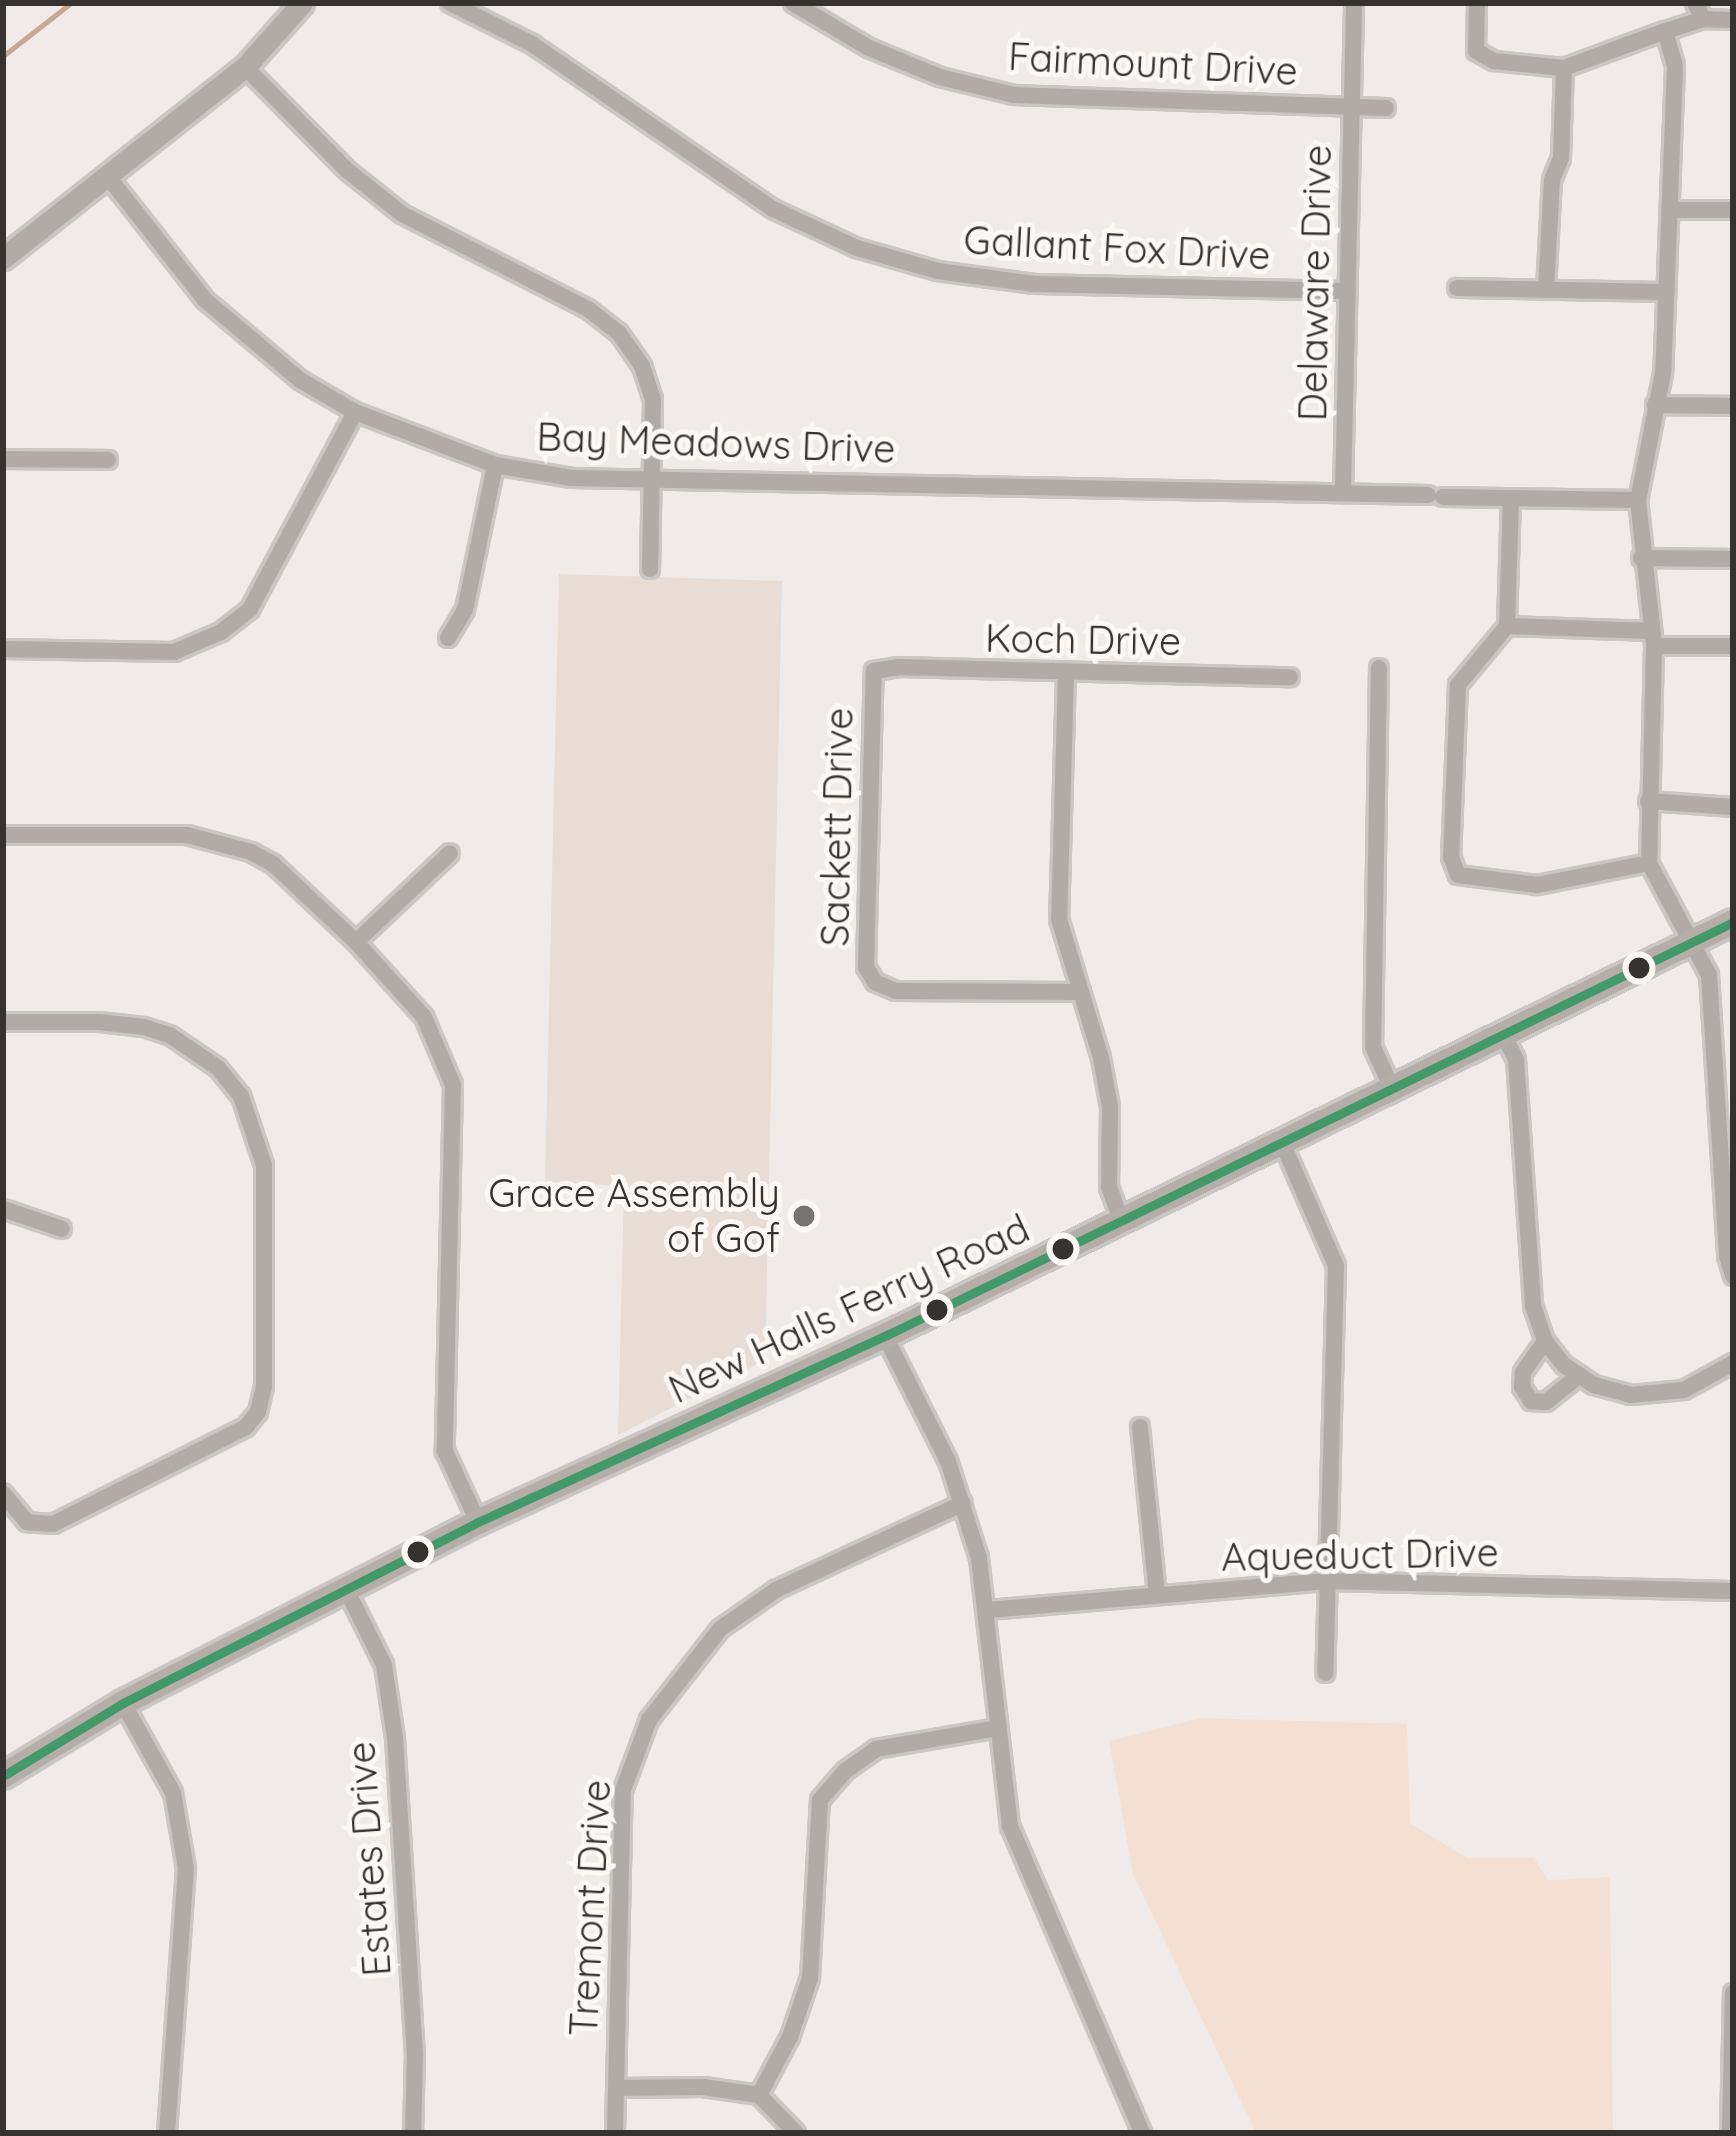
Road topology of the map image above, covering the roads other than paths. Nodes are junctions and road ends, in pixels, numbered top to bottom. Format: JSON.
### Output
{"nodes":[{"id":1,"x":302,"y":3,"type":"edge"},
{"id":2,"x":450,"y":3,"type":"edge"},
{"id":3,"x":793,"y":3,"type":"edge"},
{"id":4,"x":1354,"y":3,"type":"edge"},
{"id":5,"x":1477,"y":3,"type":"edge"},
{"id":6,"x":1699,"y":11,"type":"edge"},
{"id":7,"x":1733,"y":20,"type":"edge"},
{"id":8,"x":1666,"y":32,"type":"junction"},
{"id":9,"x":245,"y":67,"type":"junction"},
{"id":10,"x":1564,"y":68,"type":"junction"},
{"id":11,"x":1351,"y":107,"type":"junction"},
{"id":12,"x":1386,"y":108,"type":"dead end"},
{"id":13,"x":109,"y":178,"type":"junction"},
{"id":14,"x":1670,"y":210,"type":"junction"},
{"id":15,"x":1733,"y":210,"type":"edge"},
{"id":16,"x":3,"y":257,"type":"edge"},
{"id":17,"x":1457,"y":288,"type":"dead end"},
{"id":18,"x":1546,"y":290,"type":"junction"},
{"id":19,"x":1348,"y":291,"type":"junction"},
{"id":20,"x":1666,"y":292,"type":"junction"},
{"id":21,"x":1655,"y":405,"type":"junction"},
{"id":22,"x":1733,"y":406,"type":"edge"},
{"id":23,"x":355,"y":412,"type":"junction"},
{"id":24,"x":3,"y":459,"type":"edge"},
{"id":25,"x":108,"y":460,"type":"dead end"},
{"id":26,"x":495,"y":465,"type":"junction"},
{"id":27,"x":651,"y":480,"type":"junction"},
{"id":28,"x":1343,"y":492,"type":"junction"},
{"id":29,"x":1511,"y":498,"type":"junction"},
{"id":30,"x":1638,"y":500,"type":"junction"},
{"id":31,"x":1641,"y":558,"type":"junction"},
{"id":32,"x":1733,"y":560,"type":"edge"},
{"id":33,"x":650,"y":569,"type":"dead end"},
{"id":34,"x":1507,"y":626,"type":"junction"},
{"id":35,"x":448,"y":638,"type":"dead end"},
{"id":36,"x":1653,"y":638,"type":"junction"},
{"id":37,"x":1733,"y":646,"type":"edge"},
{"id":38,"x":3,"y":649,"type":"edge"},
{"id":39,"x":1379,"y":668,"type":"dead end"},
{"id":40,"x":874,"y":671,"type":"joint"},
{"id":41,"x":1066,"y":674,"type":"junction"},
{"id":42,"x":1290,"y":677,"type":"dead end"},
{"id":43,"x":1648,"y":801,"type":"junction"},
{"id":44,"x":1733,"y":807,"type":"edge"},
{"id":45,"x":3,"y":835,"type":"edge"},
{"id":46,"x":450,"y":853,"type":"dead end"},
{"id":47,"x":1648,"y":862,"type":"junction"},
{"id":48,"x":1733,"y":922,"type":"edge"},
{"id":49,"x":356,"y":942,"type":"junction"},
{"id":50,"x":1689,"y":943,"type":"junction"},
{"id":51,"x":1081,"y":992,"type":"junction"},
{"id":52,"x":3,"y":1022,"type":"edge"},
{"id":53,"x":1502,"y":1032,"type":"junction"},
{"id":54,"x":1391,"y":1086,"type":"junction"},
{"id":55,"x":1281,"y":1140,"type":"junction"},
{"id":56,"x":3,"y":1209,"type":"edge"},
{"id":57,"x":1120,"y":1218,"type":"junction"},
{"id":58,"x":62,"y":1229,"type":"dead end"},
{"id":59,"x":1733,"y":1276,"type":"edge"},
{"id":60,"x":885,"y":1336,"type":"junction"},
{"id":61,"x":1545,"y":1341,"type":"junction"},
{"id":62,"x":1733,"y":1363,"type":"edge"},
{"id":63,"x":1580,"y":1375,"type":"junction"},
{"id":64,"x":1140,"y":1427,"type":"dead end"},
{"id":65,"x":3,"y":1493,"type":"edge"},
{"id":66,"x":963,"y":1503,"type":"junction"},
{"id":67,"x":478,"y":1522,"type":"junction"},
{"id":68,"x":1327,"y":1581,"type":"junction"},
{"id":69,"x":346,"y":1589,"type":"junction"},
{"id":70,"x":1733,"y":1591,"type":"edge"},
{"id":71,"x":1157,"y":1594,"type":"junction"},
{"id":72,"x":988,"y":1610,"type":"junction"},
{"id":73,"x":1325,"y":1672,"type":"dead end"},
{"id":74,"x":124,"y":1703,"type":"junction"},
{"id":75,"x":998,"y":1728,"type":"junction"},
{"id":76,"x":3,"y":1776,"type":"edge"},
{"id":77,"x":1733,"y":1993,"type":"edge"},
{"id":78,"x":616,"y":2088,"type":"junction"},
{"id":79,"x":758,"y":2095,"type":"junction"},
{"id":80,"x":166,"y":2133,"type":"edge"},
{"id":81,"x":413,"y":2133,"type":"edge"},
{"id":82,"x":615,"y":2133,"type":"edge"},
{"id":83,"x":796,"y":2133,"type":"edge"},
{"id":84,"x":1142,"y":2133,"type":"edge"},
{"id":85,"x":1730,"y":2133,"type":"edge"}],
"edges":[{"from":1,"to":9,"type":"street"},
{"from":2,"to":19,"type":"street","name":"Gallant Fox Drive"},
{"from":3,"to":11,"type":"street","name":"Fairmount Drive"},
{"from":4,"to":11,"type":"street","name":"Delaware Drive"},
{"from":5,"to":10,"type":"street"},
{"from":6,"to":7,"type":"street"},
{"from":6,"to":8,"type":"street"},
{"from":8,"to":10,"type":"street"},
{"from":8,"to":14,"type":"street"},
{"from":9,"to":13,"type":"street"},
{"from":9,"to":27,"type":"street"},
{"from":10,"to":18,"type":"street"},
{"from":11,"to":12,"type":"street","name":"Fairmount Drive"},
{"from":11,"to":19,"type":"street","name":"Delaware Drive"},
{"from":13,"to":16,"type":"street"},
{"from":13,"to":23,"type":"street","name":"Bay Meadows Drive"},
{"from":14,"to":15,"type":"street"},
{"from":14,"to":20,"type":"street"},
{"from":17,"to":18,"type":"street"},
{"from":18,"to":20,"type":"street"},
{"from":19,"to":28,"type":"street","name":"Delaware Drive"},
{"from":20,"to":21,"type":"street"},
{"from":21,"to":22,"type":"street"},
{"from":21,"to":30,"type":"street"},
{"from":23,"to":26,"type":"street","name":"Bay Meadows Drive"},
{"from":23,"to":38,"type":"street"},
{"from":24,"to":25,"type":"street"},
{"from":26,"to":27,"type":"street","name":"Bay Meadows Drive"},
{"from":26,"to":35,"type":"street"},
{"from":27,"to":28,"type":"street","name":"Bay Meadows Drive"},
{"from":27,"to":33,"type":"street"},
{"from":28,"to":29,"type":"street","name":"Bay Meadows Drive"},
{"from":29,"to":30,"type":"street","name":"Bay Meadows Drive"},
{"from":29,"to":34,"type":"street"},
{"from":30,"to":31,"type":"street"},
{"from":31,"to":32,"type":"street"},
{"from":31,"to":36,"type":"street"},
{"from":34,"to":36,"type":"street"},
{"from":34,"to":47,"type":"street"},
{"from":36,"to":37,"type":"street"},
{"from":36,"to":43,"type":"street"},
{"from":39,"to":54,"type":"street"},
{"from":40,"to":41,"type":"street","name":"Koch Drive"},
{"from":40,"to":51,"type":"street","name":"Sackett Drive"},
{"from":41,"to":42,"type":"street","name":"Koch Drive"},
{"from":41,"to":51,"type":"street"},
{"from":43,"to":44,"type":"street"},
{"from":43,"to":47,"type":"street"},
{"from":45,"to":49,"type":"street"},
{"from":46,"to":49,"type":"street"},
{"from":47,"to":50,"type":"street"},
{"from":48,"to":50,"type":"main road","name":"New Halls Ferry Road"},
{"from":49,"to":67,"type":"street"},
{"from":50,"to":53,"type":"main road","name":"New Halls Ferry Road"},
{"from":50,"to":59,"type":"street"},
{"from":51,"to":57,"type":"street"},
{"from":52,"to":65,"type":"street"},
{"from":53,"to":54,"type":"main road","name":"New Halls Ferry Road"},
{"from":53,"to":61,"type":"street"},
{"from":54,"to":55,"type":"main road","name":"New Halls Ferry Road"},
{"from":55,"to":57,"type":"main road","name":"New Halls Ferry Road"},
{"from":55,"to":68,"type":"street"},
{"from":56,"to":58,"type":"street"},
{"from":57,"to":60,"type":"main road","name":"New Halls Ferry Road"},
{"from":60,"to":66,"type":"street"},
{"from":60,"to":67,"type":"main road","name":"New Halls Ferry Road"},
{"from":61,"to":63,"type":"street"},
{"from":61,"to":63,"type":"street"},
{"from":62,"to":63,"type":"street"},
{"from":64,"to":71,"type":"street"},
{"from":66,"to":72,"type":"street"},
{"from":66,"to":78,"type":"street","name":"Tremont Drive"},
{"from":67,"to":69,"type":"main road","name":"New Halls Ferry Road"},
{"from":68,"to":70,"type":"street","name":"Aqueduct Drive"},
{"from":68,"to":71,"type":"street","name":"Aqueduct Drive"},
{"from":68,"to":73,"type":"street"},
{"from":69,"to":74,"type":"main road","name":"New Halls Ferry Road"},
{"from":69,"to":81,"type":"street","name":"Estates Drive"},
{"from":71,"to":72,"type":"street","name":"Aqueduct Drive"},
{"from":72,"to":75,"type":"street"},
{"from":74,"to":76,"type":"main road","name":"New Halls Ferry Road"},
{"from":74,"to":80,"type":"street"},
{"from":75,"to":79,"type":"street"},
{"from":75,"to":84,"type":"street"},
{"from":77,"to":85,"type":"street"},
{"from":78,"to":79,"type":"street"},
{"from":78,"to":82,"type":"street","name":"Tremont Drive"},
{"from":79,"to":83,"type":"street"}]}
